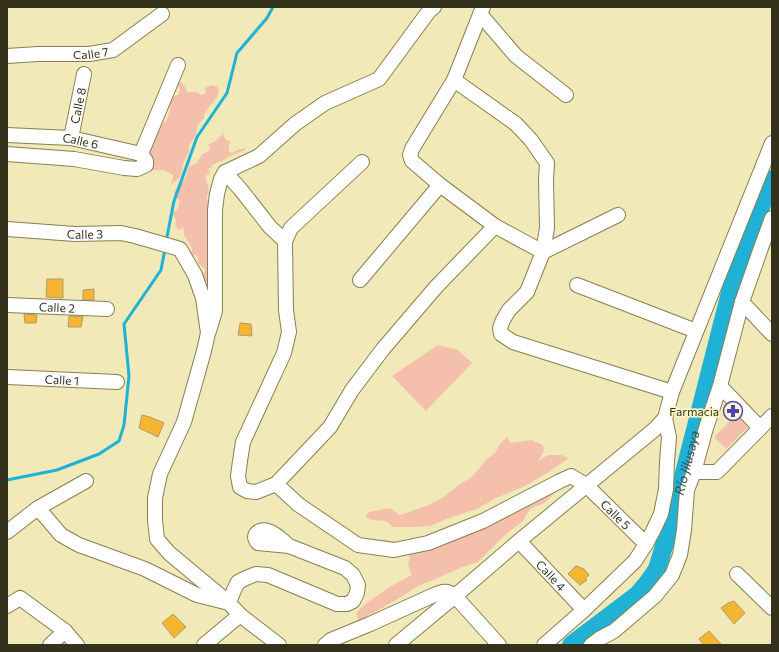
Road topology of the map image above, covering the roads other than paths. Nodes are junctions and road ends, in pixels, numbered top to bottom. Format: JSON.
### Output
{"nodes":[{"id":1,"x":434,"y":7,"type":"edge"},
{"id":2,"x":482,"y":10,"type":"edge"},
{"id":3,"x":162,"y":14,"type":"dead end"},
{"id":4,"x":7,"y":56,"type":"edge"},
{"id":5,"x":178,"y":65,"type":"dead end"},
{"id":6,"x":84,"y":74,"type":"dead end"},
{"id":7,"x":454,"y":80,"type":"junction"},
{"id":8,"x":566,"y":95,"type":"dead end"},
{"id":9,"x":7,"y":135,"type":"edge"},
{"id":10,"x":71,"y":138,"type":"junction"},
{"id":11,"x":772,"y":142,"type":"edge"},
{"id":12,"x":7,"y":154,"type":"edge"},
{"id":13,"x":144,"y":160,"type":"junction"},
{"id":14,"x":362,"y":162,"type":"dead end"},
{"id":15,"x":225,"y":172,"type":"junction"},
{"id":16,"x":440,"y":184,"type":"junction"},
{"id":17,"x":618,"y":215,"type":"dead end"},
{"id":18,"x":772,"y":219,"type":"edge"},
{"id":19,"x":495,"y":226,"type":"junction"},
{"id":20,"x":7,"y":229,"type":"edge"},
{"id":21,"x":285,"y":241,"type":"junction"},
{"id":22,"x":543,"y":252,"type":"junction"},
{"id":23,"x":360,"y":280,"type":"dead end"},
{"id":24,"x":577,"y":285,"type":"dead end"},
{"id":25,"x":742,"y":302,"type":"junction"},
{"id":26,"x":7,"y":305,"type":"edge"},
{"id":27,"x":107,"y":309,"type":"dead end"},
{"id":28,"x":696,"y":331,"type":"junction"},
{"id":29,"x":208,"y":333,"type":"junction"},
{"id":30,"x":772,"y":334,"type":"edge"},
{"id":31,"x":7,"y":377,"type":"edge"},
{"id":32,"x":117,"y":382,"type":"dead end"},
{"id":33,"x":720,"y":386,"type":"junction"},
{"id":34,"x":672,"y":392,"type":"junction"},
{"id":35,"x":772,"y":416,"type":"edge"},
{"id":36,"x":665,"y":418,"type":"junction"},
{"id":37,"x":760,"y":428,"type":"junction"},
{"id":38,"x":694,"y":472,"type":"junction"},
{"id":39,"x":86,"y":480,"type":"dead end"},
{"id":40,"x":276,"y":484,"type":"junction"},
{"id":41,"x":586,"y":485,"type":"junction"},
{"id":42,"x":38,"y":508,"type":"junction"},
{"id":43,"x":7,"y":532,"type":"edge"},
{"id":44,"x":519,"y":541,"type":"junction"},
{"id":45,"x":646,"y":544,"type":"junction"},
{"id":46,"x":290,"y":546,"type":"dead end"},
{"id":47,"x":737,"y":574,"type":"dead end"},
{"id":48,"x":455,"y":596,"type":"junction"},
{"id":49,"x":230,"y":603,"type":"junction"},
{"id":50,"x":7,"y":606,"type":"edge"},
{"id":51,"x":772,"y":608,"type":"edge"},
{"id":52,"x":584,"y":610,"type":"junction"},
{"id":53,"x":240,"y":615,"type":"junction"},
{"id":54,"x":65,"y":630,"type":"junction"},
{"id":55,"x":50,"y":645,"type":"edge"},
{"id":56,"x":76,"y":645,"type":"edge"},
{"id":57,"x":204,"y":645,"type":"edge"},
{"id":58,"x":279,"y":645,"type":"edge"},
{"id":59,"x":324,"y":645,"type":"edge"},
{"id":60,"x":396,"y":645,"type":"edge"},
{"id":61,"x":499,"y":645,"type":"edge"},
{"id":62,"x":544,"y":645,"type":"edge"},
{"id":63,"x":591,"y":645,"type":"edge"}],
"edges":[{"from":1,"to":15,"type":"street"},
{"from":2,"to":7,"type":"street"},
{"from":2,"to":8,"type":"street"},
{"from":3,"to":4,"type":"street","name":"Calle 7"},
{"from":5,"to":13,"type":"street"},
{"from":6,"to":10,"type":"street","name":"Calle 8"},
{"from":7,"to":16,"type":"street"},
{"from":7,"to":22,"type":"street"},
{"from":9,"to":10,"type":"street","name":"Calle 6"},
{"from":10,"to":13,"type":"street","name":"Calle 6"},
{"from":11,"to":28,"type":"street"},
{"from":12,"to":13,"type":"street"},
{"from":14,"to":21,"type":"street"},
{"from":15,"to":21,"type":"street"},
{"from":15,"to":29,"type":"street"},
{"from":16,"to":19,"type":"street"},
{"from":16,"to":23,"type":"street"},
{"from":17,"to":22,"type":"street"},
{"from":18,"to":25,"type":"street"},
{"from":19,"to":22,"type":"street"},
{"from":19,"to":40,"type":"street"},
{"from":20,"to":29,"type":"street","name":"Calle 3"},
{"from":21,"to":40,"type":"street"},
{"from":22,"to":34,"type":"street"},
{"from":24,"to":28,"type":"street"},
{"from":25,"to":30,"type":"street"},
{"from":25,"to":33,"type":"street"},
{"from":26,"to":27,"type":"street","name":"Calle 2"},
{"from":28,"to":34,"type":"street"},
{"from":29,"to":49,"type":"street"},
{"from":31,"to":32,"type":"street","name":"Calle 1"},
{"from":33,"to":37,"type":"street"},
{"from":33,"to":38,"type":"street"},
{"from":34,"to":36,"type":"street"},
{"from":35,"to":37,"type":"street"},
{"from":36,"to":41,"type":"street"},
{"from":36,"to":45,"type":"street"},
{"from":37,"to":38,"type":"street"},
{"from":38,"to":63,"type":"street"},
{"from":39,"to":42,"type":"street"},
{"from":40,"to":41,"type":"street","name":"Calle 5"},
{"from":41,"to":44,"type":"street"},
{"from":41,"to":45,"type":"street","name":"Calle 5"},
{"from":42,"to":43,"type":"street"},
{"from":42,"to":49,"type":"street"},
{"from":44,"to":48,"type":"street"},
{"from":44,"to":52,"type":"street","name":"Calle 4"},
{"from":45,"to":52,"type":"street"},
{"from":46,"to":49,"type":"street"},
{"from":47,"to":51,"type":"street"},
{"from":48,"to":59,"type":"street"},
{"from":48,"to":60,"type":"street"},
{"from":48,"to":61,"type":"street"},
{"from":49,"to":53,"type":"street"},
{"from":50,"to":54,"type":"street"},
{"from":52,"to":62,"type":"street"},
{"from":53,"to":57,"type":"street"},
{"from":53,"to":58,"type":"street"},
{"from":54,"to":55,"type":"street"},
{"from":54,"to":56,"type":"street"}]}
